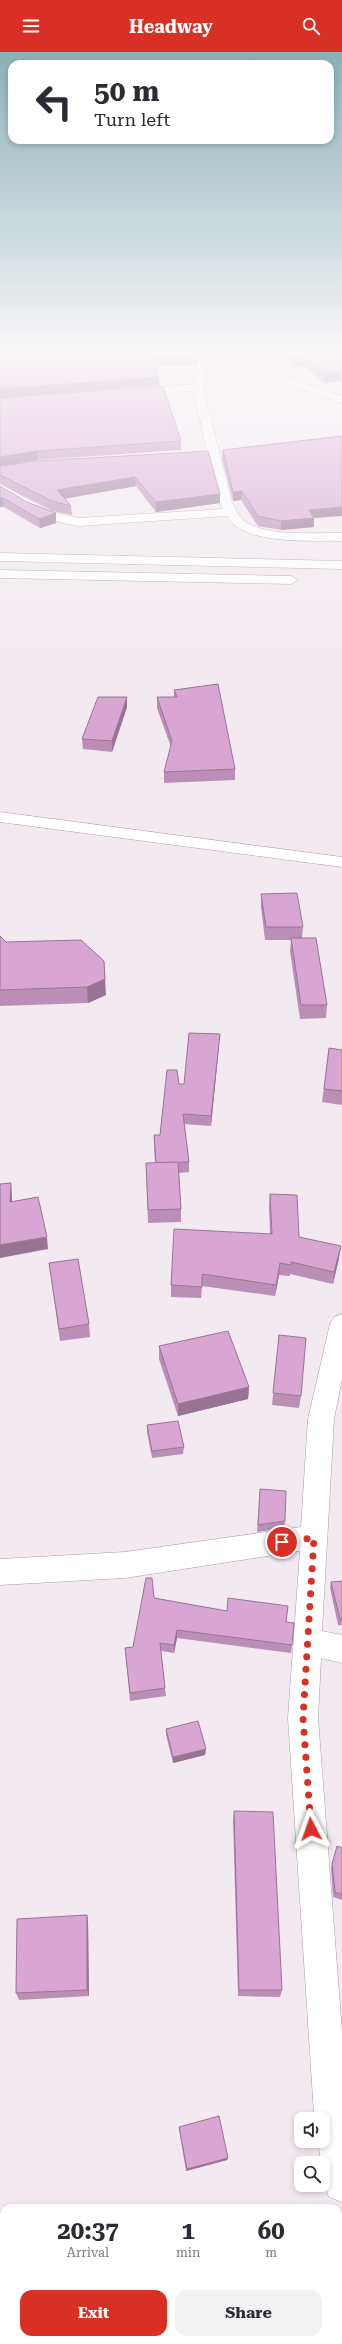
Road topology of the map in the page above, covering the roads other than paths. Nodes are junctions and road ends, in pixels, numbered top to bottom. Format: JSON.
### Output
{"nodes":[{"id":1,"x":214,"y":455,"type":"edge"},
{"id":2,"x":0,"y":488,"type":"edge"},
{"id":3,"x":231,"y":512,"type":"junction"},
{"id":4,"x":342,"y":537,"type":"edge"},
{"id":5,"x":0,"y":557,"type":"edge"},
{"id":6,"x":342,"y":565,"type":"edge"},
{"id":7,"x":0,"y":574,"type":"edge"},
{"id":8,"x":302,"y":580,"type":"dead end"},
{"id":9,"x":0,"y":817,"type":"edge"},
{"id":10,"x":342,"y":862,"type":"edge"},
{"id":11,"x":342,"y":1324,"type":"edge"},
{"id":12,"x":314,"y":1538,"type":"junction"},
{"id":13,"x":0,"y":1572,"type":"edge"},
{"id":14,"x":307,"y":1641,"type":"junction"},
{"id":15,"x":342,"y":1649,"type":"edge"},
{"id":16,"x":342,"y":2184,"type":"edge"}],
"edges":[{"from":1,"to":3,"type":"street"},
{"from":2,"to":3,"type":"street"},
{"from":3,"to":4,"type":"street"},
{"from":5,"to":6,"type":"street"},
{"from":7,"to":8,"type":"street"},
{"from":9,"to":10,"type":"street"},
{"from":11,"to":12,"type":"street"},
{"from":12,"to":13,"type":"street"},
{"from":12,"to":14,"type":"street"},
{"from":14,"to":15,"type":"street"},
{"from":14,"to":16,"type":"street"}]}
